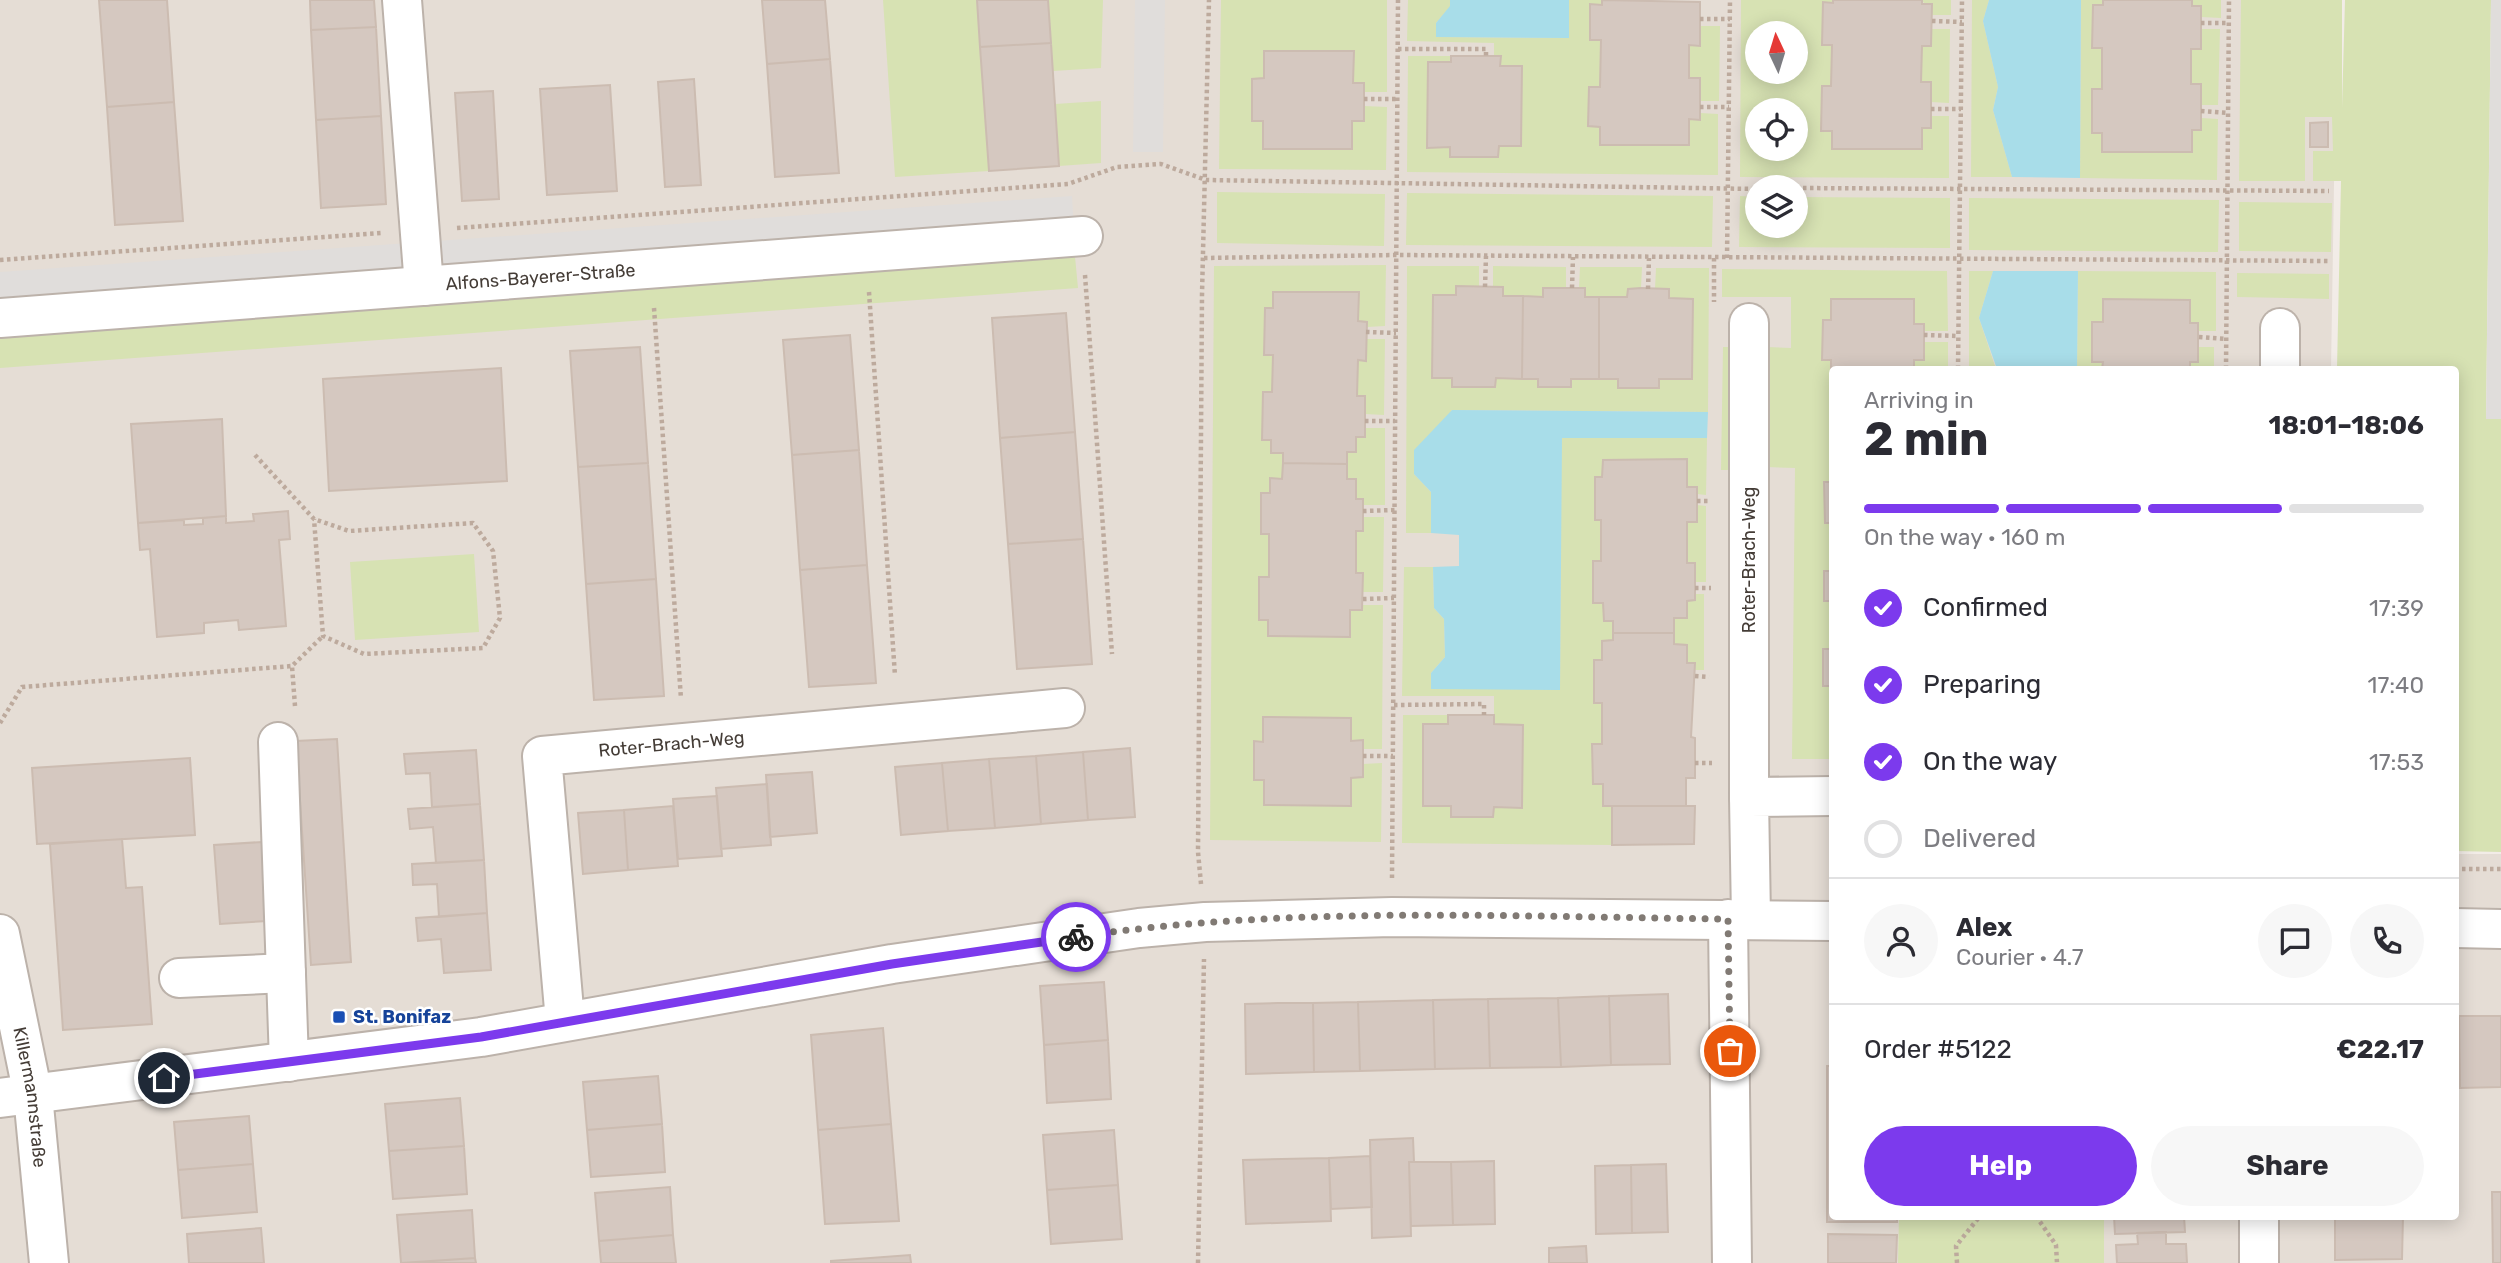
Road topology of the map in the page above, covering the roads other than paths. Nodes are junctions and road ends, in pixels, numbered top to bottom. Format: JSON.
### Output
{"nodes":[{"id":1,"x":402,"y":0,"type":"edge"},
{"id":2,"x":1083,"y":236,"type":"road end"},
{"id":3,"x":424,"y":286,"type":"junction"},
{"id":4,"x":0,"y":318,"type":"edge"},
{"id":5,"x":1749,"y":323,"type":"dead end"},
{"id":6,"x":2280,"y":328,"type":"dead end"},
{"id":7,"x":2280,"y":366,"type":"edge"},
{"id":8,"x":1065,"y":708,"type":"dead end"},
{"id":9,"x":278,"y":742,"type":"road end"},
{"id":10,"x":1829,"y":796,"type":"edge"},
{"id":11,"x":1749,"y":797,"type":"junction"},
{"id":12,"x":1740,"y":919,"type":"junction"},
{"id":13,"x":1829,"y":921,"type":"edge"},
{"id":14,"x":2459,"y":928,"type":"edge"},
{"id":15,"x":2501,"y":929,"type":"edge"},
{"id":16,"x":0,"y":934,"type":"edge"},
{"id":17,"x":286,"y":973,"type":"junction"},
{"id":18,"x":180,"y":978,"type":"dead end"},
{"id":19,"x":565,"y":1021,"type":"junction"},
{"id":20,"x":289,"y":1062,"type":"junction"},
{"id":21,"x":17,"y":1096,"type":"edge"},
{"id":22,"x":2259,"y":1220,"type":"edge"},
{"id":23,"x":50,"y":1263,"type":"edge"},
{"id":24,"x":1732,"y":1263,"type":"edge"},
{"id":25,"x":2259,"y":1263,"type":"edge"}],
"edges":[{"from":1,"to":3,"type":"street"},
{"from":2,"to":3,"type":"street","name":"Alfons-Bayerer-Straße"},
{"from":3,"to":4,"type":"street","name":"Alfons-Bayerer-Straße"},
{"from":5,"to":11,"type":"street","name":"Roter-Brach-Weg"},
{"from":6,"to":7,"type":"street"},
{"from":8,"to":19,"type":"street","name":"Roter-Brach-Weg"},
{"from":9,"to":17,"type":"street"},
{"from":10,"to":11,"type":"street"},
{"from":11,"to":12,"type":"street","name":"Roter-Brach-Weg"},
{"from":12,"to":13,"type":"street"},
{"from":12,"to":19,"type":"street"},
{"from":12,"to":24,"type":"street","name":"Roter-Brach-Weg"},
{"from":14,"to":15,"type":"street"},
{"from":16,"to":21,"type":"street","name":"Killermannstraße"},
{"from":17,"to":18,"type":"street"},
{"from":17,"to":20,"type":"street"},
{"from":19,"to":20,"type":"street"},
{"from":20,"to":21,"type":"street"},
{"from":21,"to":23,"type":"street","name":"Killermannstraße"},
{"from":22,"to":25,"type":"street"}]}
